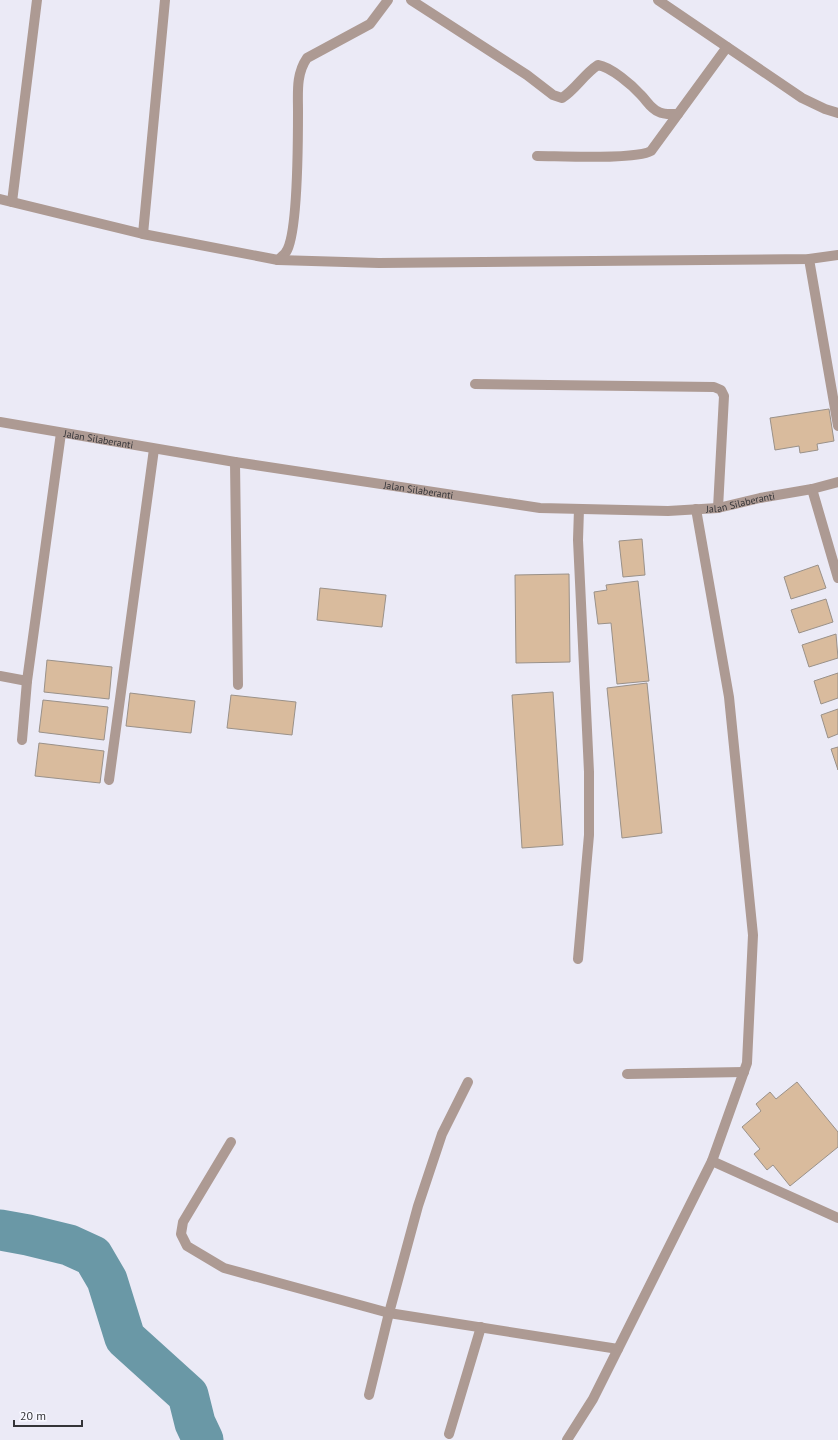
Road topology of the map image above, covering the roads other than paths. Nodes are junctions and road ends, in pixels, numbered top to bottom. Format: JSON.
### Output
{"nodes":[{"id":1,"x":37,"y":0,"type":"edge"},
{"id":2,"x":165,"y":0,"type":"edge"},
{"id":3,"x":388,"y":0,"type":"edge"},
{"id":4,"x":411,"y":0,"type":"edge"},
{"id":5,"x":658,"y":0,"type":"edge"},
{"id":6,"x":727,"y":47,"type":"junction"},
{"id":7,"x":838,"y":113,"type":"edge"},
{"id":8,"x":678,"y":114,"type":"junction"},
{"id":9,"x":536,"y":156,"type":"dead end"},
{"id":10,"x":0,"y":199,"type":"edge"},
{"id":11,"x":12,"y":202,"type":"junction"},
{"id":12,"x":143,"y":234,"type":"junction"},
{"id":13,"x":838,"y":255,"type":"edge"},
{"id":14,"x":809,"y":259,"type":"junction"},
{"id":15,"x":278,"y":260,"type":"junction"},
{"id":16,"x":475,"y":384,"type":"dead end"},
{"id":17,"x":0,"y":422,"type":"edge"},
{"id":18,"x":838,"y":426,"type":"edge"},
{"id":19,"x":61,"y":433,"type":"junction"},
{"id":20,"x":154,"y":449,"type":"junction"},
{"id":21,"x":235,"y":462,"type":"junction"},
{"id":22,"x":838,"y":482,"type":"edge"},
{"id":23,"x":812,"y":489,"type":"junction"},
{"id":24,"x":718,"y":508,"type":"junction"},
{"id":25,"x":579,"y":509,"type":"junction"},
{"id":26,"x":696,"y":509,"type":"junction"},
{"id":27,"x":838,"y":578,"type":"edge"},
{"id":28,"x":0,"y":676,"type":"edge"},
{"id":29,"x":27,"y":681,"type":"junction"},
{"id":30,"x":238,"y":685,"type":"dead end"},
{"id":31,"x":22,"y":740,"type":"dead end"},
{"id":32,"x":109,"y":780,"type":"dead end"},
{"id":33,"x":578,"y":959,"type":"dead end"},
{"id":34,"x":744,"y":1072,"type":"junction"},
{"id":35,"x":627,"y":1074,"type":"dead end"},
{"id":36,"x":468,"y":1082,"type":"dead end"},
{"id":37,"x":232,"y":1142,"type":"dead end"},
{"id":38,"x":712,"y":1161,"type":"junction"},
{"id":39,"x":838,"y":1218,"type":"edge"},
{"id":40,"x":389,"y":1313,"type":"junction"},
{"id":41,"x":481,"y":1327,"type":"junction"},
{"id":42,"x":618,"y":1349,"type":"junction"},
{"id":43,"x":369,"y":1395,"type":"dead end"},
{"id":44,"x":449,"y":1434,"type":"dead end"},
{"id":45,"x":567,"y":1440,"type":"edge"}],
"edges":[{"from":1,"to":11,"type":"street"},
{"from":2,"to":12,"type":"street"},
{"from":3,"to":15,"type":"street"},
{"from":4,"to":8,"type":"street"},
{"from":5,"to":6,"type":"street"},
{"from":6,"to":7,"type":"street"},
{"from":6,"to":8,"type":"street"},
{"from":8,"to":9,"type":"street"},
{"from":10,"to":11,"type":"street"},
{"from":11,"to":12,"type":"street"},
{"from":12,"to":15,"type":"street"},
{"from":13,"to":14,"type":"street"},
{"from":14,"to":15,"type":"street"},
{"from":14,"to":18,"type":"street"},
{"from":16,"to":24,"type":"street"},
{"from":17,"to":19,"type":"street","name":"Jalan Silaberanti"},
{"from":19,"to":20,"type":"street","name":"Jalan Silaberanti"},
{"from":19,"to":29,"type":"street"},
{"from":20,"to":21,"type":"street","name":"Jalan Silaberanti"},
{"from":20,"to":32,"type":"street"},
{"from":21,"to":25,"type":"street","name":"Jalan Silaberanti"},
{"from":21,"to":30,"type":"street"},
{"from":22,"to":23,"type":"street","name":"Jalan Silaberanti"},
{"from":23,"to":24,"type":"street","name":"Jalan Silaberanti"},
{"from":23,"to":27,"type":"street"},
{"from":24,"to":26,"type":"street","name":"Jalan Silaberanti"},
{"from":25,"to":26,"type":"street","name":"Jalan Silaberanti"},
{"from":25,"to":33,"type":"street"},
{"from":26,"to":34,"type":"street"},
{"from":28,"to":29,"type":"street"},
{"from":29,"to":31,"type":"street"},
{"from":34,"to":35,"type":"street"},
{"from":34,"to":38,"type":"street"},
{"from":36,"to":40,"type":"street"},
{"from":37,"to":40,"type":"street"},
{"from":38,"to":39,"type":"street"},
{"from":38,"to":42,"type":"street"},
{"from":40,"to":41,"type":"street"},
{"from":40,"to":43,"type":"street"},
{"from":41,"to":42,"type":"street"},
{"from":41,"to":44,"type":"street"},
{"from":42,"to":45,"type":"street"}]}
